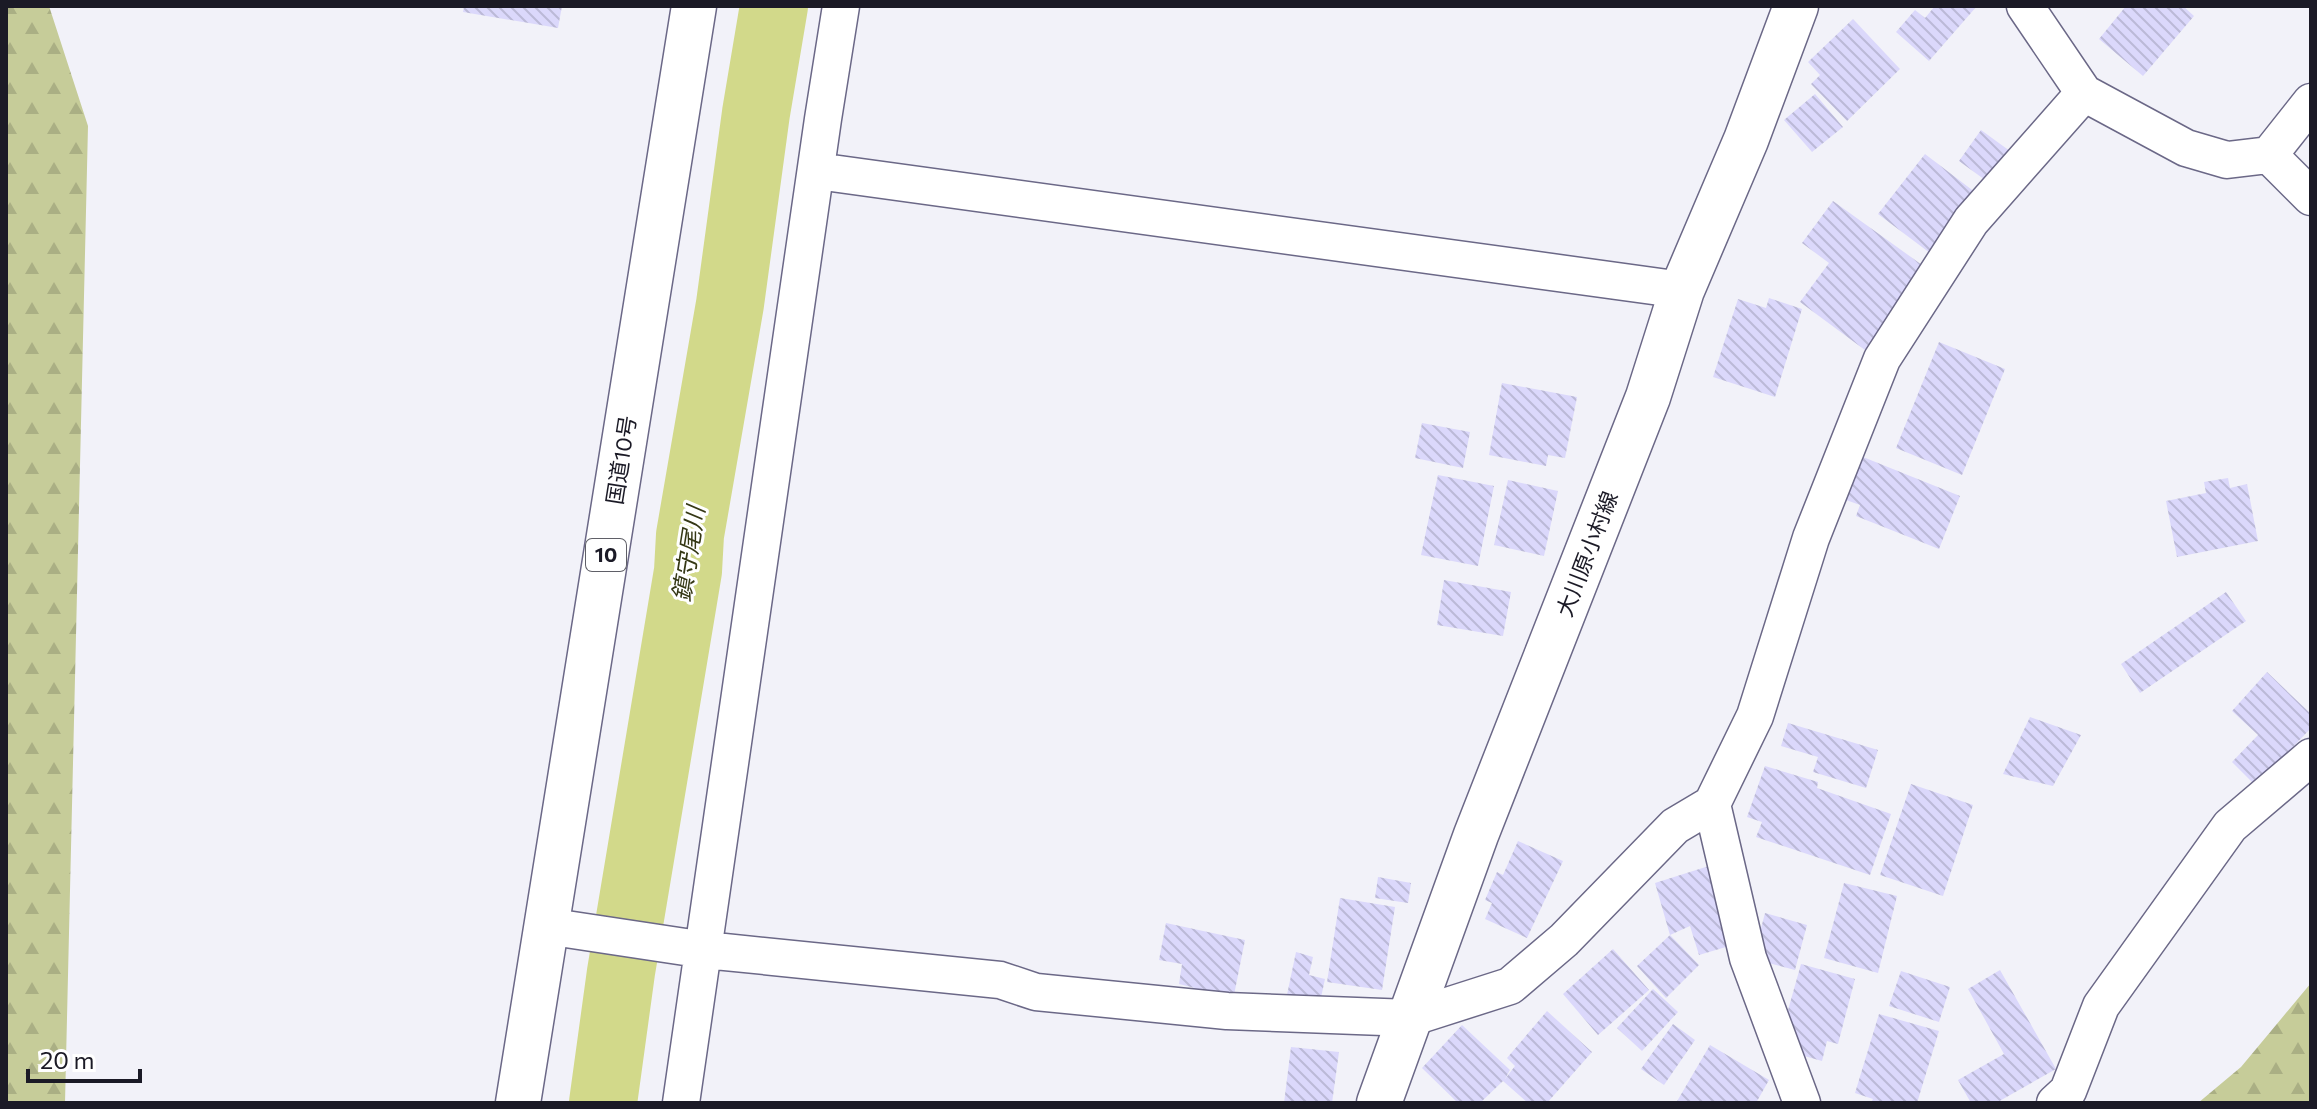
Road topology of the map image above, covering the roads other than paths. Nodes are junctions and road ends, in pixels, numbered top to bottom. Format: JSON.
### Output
{"nodes":[{"id":1,"x":694,"y":6,"type":"edge"},
{"id":2,"x":841,"y":6,"type":"edge"},
{"id":3,"x":1796,"y":6,"type":"edge"},
{"id":4,"x":2025,"y":6,"type":"edge"},
{"id":5,"x":2084,"y":93,"type":"junction"},
{"id":6,"x":2311,"y":102,"type":"edge"},
{"id":7,"x":2269,"y":155,"type":"junction"},
{"id":8,"x":817,"y":171,"type":"junction"},
{"id":9,"x":2311,"y":197,"type":"edge"},
{"id":10,"x":1682,"y":290,"type":"junction"},
{"id":11,"x":2311,"y":757,"type":"edge"},
{"id":12,"x":1712,"y":804,"type":"junction"},
{"id":13,"x":546,"y":926,"type":"junction"},
{"id":14,"x":697,"y":948,"type":"junction"},
{"id":15,"x":1410,"y":1018,"type":"junction"},
{"id":16,"x":518,"y":1103,"type":"edge"},
{"id":17,"x":681,"y":1103,"type":"edge"},
{"id":18,"x":1379,"y":1103,"type":"edge"},
{"id":19,"x":1802,"y":1103,"type":"edge"},
{"id":20,"x":2055,"y":1103,"type":"edge"}],
"edges":[{"from":1,"to":13,"type":"main road","name":"国道10号","number":"10"},
{"from":2,"to":8,"type":"street"},
{"from":3,"to":10,"type":"main road","name":"大川原小村線"},
{"from":4,"to":5,"type":"street"},
{"from":5,"to":7,"type":"street"},
{"from":5,"to":12,"type":"street"},
{"from":6,"to":7,"type":"street"},
{"from":7,"to":9,"type":"street"},
{"from":8,"to":10,"type":"street"},
{"from":8,"to":14,"type":"street"},
{"from":10,"to":15,"type":"main road","name":"大川原小村線"},
{"from":11,"to":20,"type":"street"},
{"from":12,"to":15,"type":"street"},
{"from":12,"to":19,"type":"street"},
{"from":13,"to":14,"type":"street"},
{"from":13,"to":16,"type":"main road","name":"国道10号","number":"10"},
{"from":14,"to":15,"type":"street"},
{"from":14,"to":17,"type":"street"},
{"from":15,"to":18,"type":"main road","name":"大川原小村線"}]}
